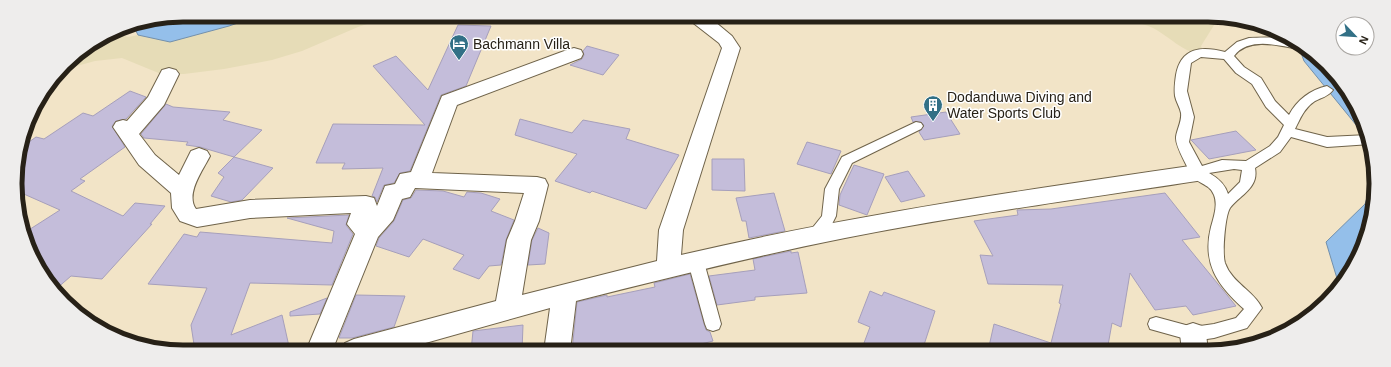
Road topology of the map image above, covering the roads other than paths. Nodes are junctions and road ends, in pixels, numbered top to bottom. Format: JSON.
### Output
{"nodes":[{"id":1,"x":703,"y":22,"type":"edge"},
{"id":2,"x":1286,"y":43,"type":"edge"},
{"id":3,"x":574,"y":54,"type":"dead end"},
{"id":4,"x":1228,"y":56,"type":"junction"},
{"id":5,"x":169,"y":74,"type":"dead end"},
{"id":6,"x":1327,"y":90,"type":"dead end"},
{"id":7,"x":916,"y":126,"type":"dead end"},
{"id":8,"x":1289,"y":128,"type":"junction"},
{"id":9,"x":1362,"y":140,"type":"edge"},
{"id":10,"x":199,"y":156,"type":"dead end"},
{"id":11,"x":1248,"y":166,"type":"junction"},
{"id":12,"x":1197,"y":173,"type":"junction"},
{"id":13,"x":418,"y":181,"type":"junction"},
{"id":14,"x":182,"y":190,"type":"junction"},
{"id":15,"x":1222,"y":207,"type":"junction"},
{"id":16,"x":368,"y":232,"type":"junction"},
{"id":17,"x":813,"y":236,"type":"junction"},
{"id":18,"x":696,"y":262,"type":"junction"},
{"id":19,"x":668,"y":269,"type":"junction"},
{"id":20,"x":564,"y":293,"type":"junction"},
{"id":21,"x":507,"y":309,"type":"junction"},
{"id":22,"x":713,"y":324,"type":"dead end"},
{"id":23,"x":1156,"y":324,"type":"dead end"},
{"id":24,"x":1194,"y":342,"type":"edge"},
{"id":25,"x":321,"y":345,"type":"edge"},
{"id":26,"x":373,"y":345,"type":"edge"},
{"id":27,"x":558,"y":345,"type":"edge"}],
"edges":[{"from":1,"to":19,"type":"street"},
{"from":2,"to":4,"type":"lane"},
{"from":3,"to":13,"type":"street"},
{"from":4,"to":8,"type":"lane"},
{"from":4,"to":12,"type":"lane"},
{"from":5,"to":14,"type":"street"},
{"from":6,"to":8,"type":"lane"},
{"from":7,"to":17,"type":"lane"},
{"from":8,"to":9,"type":"lane"},
{"from":8,"to":11,"type":"lane"},
{"from":10,"to":14,"type":"street"},
{"from":11,"to":12,"type":"lane"},
{"from":11,"to":15,"type":"lane"},
{"from":12,"to":15,"type":"lane"},
{"from":12,"to":17,"type":"street"},
{"from":13,"to":16,"type":"street"},
{"from":13,"to":21,"type":"street"},
{"from":14,"to":16,"type":"street"},
{"from":15,"to":24,"type":"lane"},
{"from":16,"to":25,"type":"street"},
{"from":17,"to":18,"type":"street"},
{"from":18,"to":19,"type":"street"},
{"from":18,"to":22,"type":"lane"},
{"from":19,"to":20,"type":"street"},
{"from":20,"to":21,"type":"street"},
{"from":20,"to":27,"type":"street"},
{"from":21,"to":26,"type":"street"},
{"from":23,"to":24,"type":"lane"}]}
